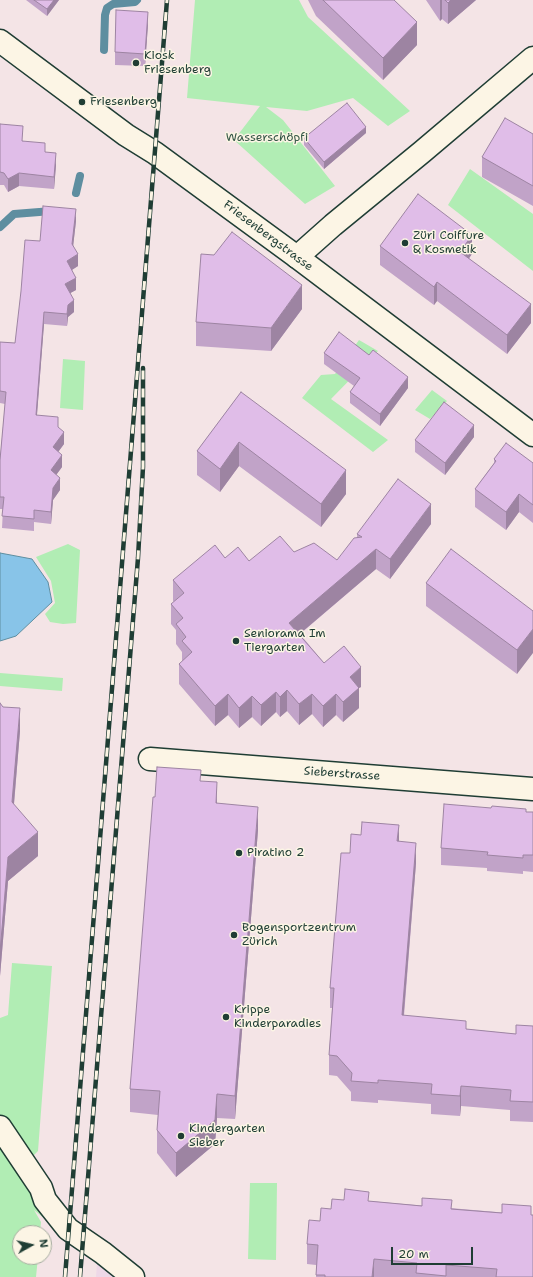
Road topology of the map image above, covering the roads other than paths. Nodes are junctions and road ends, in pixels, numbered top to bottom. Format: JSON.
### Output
{"nodes":[{"id":1,"x":0,"y":41,"type":"edge"},
{"id":2,"x":533,"y":58,"type":"edge"},
{"id":3,"x":297,"y":257,"type":"junction"},
{"id":4,"x":533,"y":435,"type":"edge"},
{"id":5,"x":150,"y":759,"type":"dead end"},
{"id":6,"x":533,"y":789,"type":"edge"},
{"id":7,"x":0,"y":1126,"type":"edge"},
{"id":8,"x":133,"y":1277,"type":"edge"}],
"edges":[{"from":1,"to":3,"type":"street","name":"Friesenbergstrasse"},
{"from":2,"to":3,"type":"street"},
{"from":3,"to":4,"type":"street","name":"Friesenbergstrasse"},
{"from":5,"to":6,"type":"street","name":"Sieberstrasse"},
{"from":7,"to":8,"type":"street"}]}
